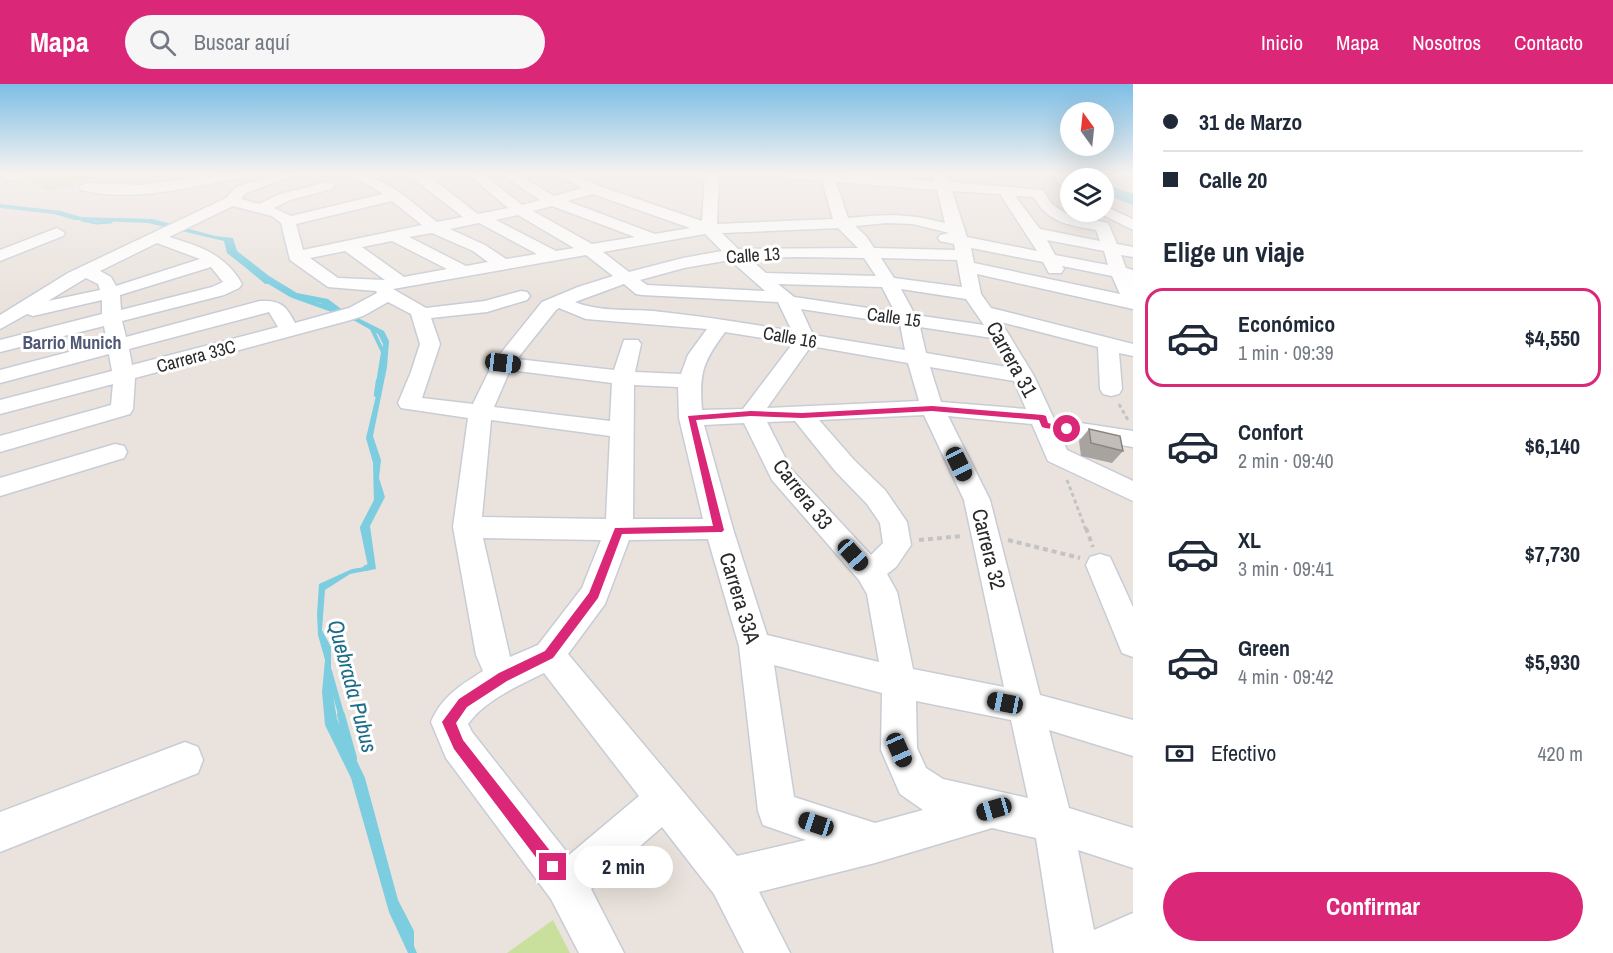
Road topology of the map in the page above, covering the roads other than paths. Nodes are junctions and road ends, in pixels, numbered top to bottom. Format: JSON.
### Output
{"nodes":[{"id":1,"x":198,"y":215,"type":"edge"},
{"id":2,"x":274,"y":215,"type":"edge"},
{"id":3,"x":315,"y":215,"type":"joint"},
{"id":4,"x":367,"y":215,"type":"edge"},
{"id":5,"x":418,"y":215,"type":"edge"},
{"id":6,"x":472,"y":215,"type":"edge"},
{"id":7,"x":499,"y":215,"type":"edge"},
{"id":8,"x":528,"y":215,"type":"edge"},
{"id":9,"x":590,"y":215,"type":"edge"},
{"id":10,"x":672,"y":215,"type":"edge"},
{"id":11,"x":710,"y":215,"type":"edge"},
{"id":12,"x":846,"y":215,"type":"edge"},
{"id":13,"x":951,"y":215,"type":"edge"},
{"id":14,"x":1022,"y":215,"type":"edge"},
{"id":15,"x":282,"y":218,"type":"junction"},
{"id":16,"x":478,"y":219,"type":"junction"},
{"id":17,"x":1114,"y":221,"type":"edge"},
{"id":18,"x":1104,"y":222,"type":"edge"},
{"id":19,"x":1133,"y":225,"type":"edge"},
{"id":20,"x":435,"y":228,"type":"junction"},
{"id":21,"x":709,"y":229,"type":"junction"},
{"id":22,"x":158,"y":231,"type":"junction"},
{"id":23,"x":57,"y":233,"type":"dead end"},
{"id":24,"x":1035,"y":233,"type":"junction"},
{"id":25,"x":392,"y":237,"type":"junction"},
{"id":26,"x":654,"y":238,"type":"junction"},
{"id":27,"x":857,"y":239,"type":"junction"},
{"id":28,"x":345,"y":246,"type":"junction"},
{"id":29,"x":1112,"y":247,"type":"junction"},
{"id":30,"x":590,"y":250,"type":"junction"},
{"id":31,"x":1133,"y":252,"type":"edge"},
{"id":32,"x":734,"y":254,"type":"junction"},
{"id":33,"x":554,"y":255,"type":"junction"},
{"id":34,"x":0,"y":256,"type":"edge"},
{"id":35,"x":296,"y":256,"type":"junction"},
{"id":36,"x":1050,"y":258,"type":"junction"},
{"id":37,"x":214,"y":260,"type":"junction"},
{"id":38,"x":965,"y":262,"type":"junction"},
{"id":39,"x":79,"y":265,"type":"junction"},
{"id":40,"x":496,"y":265,"type":"junction"},
{"id":41,"x":465,"y":272,"type":"junction"},
{"id":42,"x":1126,"y":274,"type":"edge"},
{"id":43,"x":626,"y":278,"type":"junction"},
{"id":44,"x":760,"y":278,"type":"junction"},
{"id":45,"x":888,"y":282,"type":"junction"},
{"id":46,"x":390,"y":288,"type":"junction"},
{"id":47,"x":111,"y":294,"type":"junction"},
{"id":48,"x":521,"y":296,"type":"junction"},
{"id":49,"x":785,"y":299,"type":"junction"},
{"id":50,"x":1133,"y":302,"type":"edge"},
{"id":51,"x":553,"y":304,"type":"junction"},
{"id":52,"x":986,"y":312,"type":"junction"},
{"id":53,"x":18,"y":313,"type":"junction"},
{"id":54,"x":1090,"y":313,"type":"junction"},
{"id":55,"x":420,"y":314,"type":"junction"},
{"id":56,"x":111,"y":318,"type":"junction"},
{"id":57,"x":908,"y":319,"type":"junction"},
{"id":58,"x":0,"y":323,"type":"edge"},
{"id":59,"x":720,"y":325,"type":"junction"},
{"id":60,"x":289,"y":331,"type":"junction"},
{"id":61,"x":999,"y":333,"type":"junction"},
{"id":62,"x":806,"y":340,"type":"junction"},
{"id":63,"x":631,"y":344,"type":"dead end"},
{"id":64,"x":0,"y":346,"type":"edge"},
{"id":65,"x":117,"y":347,"type":"junction"},
{"id":66,"x":1133,"y":350,"type":"edge"},
{"id":67,"x":917,"y":358,"type":"junction"},
{"id":68,"x":503,"y":363,"type":"junction"},
{"id":69,"x":124,"y":375,"type":"junction"},
{"id":70,"x":1023,"y":376,"type":"junction"},
{"id":71,"x":0,"y":377,"type":"edge"},
{"id":72,"x":623,"y":378,"type":"junction"},
{"id":73,"x":689,"y":381,"type":"junction"},
{"id":74,"x":1111,"y":389,"type":"road end"},
{"id":75,"x":0,"y":407,"type":"edge"},
{"id":76,"x":932,"y":408,"type":"junction"},
{"id":77,"x":480,"y":413,"type":"junction"},
{"id":78,"x":751,"y":414,"type":"junction"},
{"id":79,"x":802,"y":415,"type":"junction"},
{"id":80,"x":691,"y":418,"type":"junction"},
{"id":81,"x":1044,"y":422,"type":"junction"},
{"id":82,"x":623,"y":430,"type":"junction"},
{"id":83,"x":1133,"y":439,"type":"edge"},
{"id":84,"x":0,"y":444,"type":"edge"},
{"id":85,"x":115,"y":452,"type":"dead end"},
{"id":86,"x":0,"y":487,"type":"edge"},
{"id":87,"x":1133,"y":492,"type":"edge"},
{"id":88,"x":467,"y":527,"type":"junction"},
{"id":89,"x":619,"y":530,"type":"junction"},
{"id":90,"x":719,"y":530,"type":"junction"},
{"id":91,"x":1100,"y":565,"type":"road end"},
{"id":92,"x":869,"y":572,"type":"junction"},
{"id":93,"x":1133,"y":643,"type":"edge"},
{"id":94,"x":755,"y":646,"type":"junction"},
{"id":95,"x":549,"y":655,"type":"junction"},
{"id":96,"x":503,"y":677,"type":"junction"},
{"id":97,"x":900,"y":682,"type":"junction"},
{"id":98,"x":1026,"y":707,"type":"junction"},
{"id":99,"x":1133,"y":738,"type":"edge"},
{"id":100,"x":185,"y":760,"type":"dead end"},
{"id":101,"x":665,"y":798,"type":"junction"},
{"id":102,"x":994,"y":809,"type":"junction"},
{"id":103,"x":1053,"y":823,"type":"junction"},
{"id":104,"x":0,"y":832,"type":"edge"},
{"id":105,"x":875,"y":843,"type":"junction"},
{"id":106,"x":1133,"y":849,"type":"edge"},
{"id":107,"x":729,"y":879,"type":"junction"},
{"id":108,"x":566,"y":884,"type":"junction"},
{"id":109,"x":1133,"y":935,"type":"edge"},
{"id":110,"x":602,"y":953,"type":"edge"},
{"id":111,"x":768,"y":953,"type":"edge"},
{"id":112,"x":1076,"y":953,"type":"edge"},
{"id":113,"x":1092,"y":953,"type":"edge"}],
"edges":[{"from":1,"to":22,"type":"street"},
{"from":2,"to":15,"type":"street"},
{"from":3,"to":15,"type":"street"},
{"from":3,"to":28,"type":"street"},
{"from":4,"to":25,"type":"street"},
{"from":5,"to":20,"type":"street"},
{"from":6,"to":16,"type":"street"},
{"from":7,"to":16,"type":"street"},
{"from":8,"to":30,"type":"street"},
{"from":9,"to":26,"type":"street"},
{"from":10,"to":21,"type":"street"},
{"from":11,"to":21,"type":"street"},
{"from":12,"to":27,"type":"street","name":"Carrera 32"},
{"from":13,"to":38,"type":"street","name":"Carrera 31"},
{"from":14,"to":24,"type":"street"},
{"from":15,"to":35,"type":"street"},
{"from":16,"to":20,"type":"street"},
{"from":16,"to":33,"type":"street"},
{"from":17,"to":19,"type":"street"},
{"from":18,"to":29,"type":"street"},
{"from":20,"to":25,"type":"street"},
{"from":20,"to":40,"type":"street"},
{"from":21,"to":26,"type":"street"},
{"from":21,"to":27,"type":"street"},
{"from":21,"to":32,"type":"street"},
{"from":22,"to":37,"type":"street"},
{"from":22,"to":39,"type":"street"},
{"from":23,"to":34,"type":"street"},
{"from":24,"to":29,"type":"street"},
{"from":24,"to":36,"type":"street"},
{"from":25,"to":28,"type":"street"},
{"from":25,"to":41,"type":"street"},
{"from":26,"to":30,"type":"street"},
{"from":27,"to":32,"type":"street","name":"Calle 13"},
{"from":27,"to":38,"type":"street","name":"Calle 13"},
{"from":27,"to":38,"type":"street"},
{"from":27,"to":45,"type":"street","name":"Carrera 32"},
{"from":28,"to":35,"type":"street"},
{"from":28,"to":46,"type":"street"},
{"from":29,"to":31,"type":"street"},
{"from":29,"to":42,"type":"street"},
{"from":30,"to":33,"type":"street"},
{"from":30,"to":43,"type":"street"},
{"from":32,"to":43,"type":"street","name":"Calle 13"},
{"from":32,"to":44,"type":"street"},
{"from":33,"to":40,"type":"street"},
{"from":35,"to":46,"type":"street"},
{"from":36,"to":38,"type":"street"},
{"from":36,"to":42,"type":"street"},
{"from":36,"to":54,"type":"street"},
{"from":37,"to":47,"type":"street"},
{"from":37,"to":56,"type":"street"},
{"from":38,"to":45,"type":"street"},
{"from":38,"to":52,"type":"street","name":"Carrera 31"},
{"from":38,"to":54,"type":"street"},
{"from":39,"to":47,"type":"street"},
{"from":39,"to":53,"type":"street"},
{"from":40,"to":41,"type":"street"},
{"from":40,"to":48,"type":"street"},
{"from":41,"to":46,"type":"street"},
{"from":42,"to":50,"type":"street"},
{"from":43,"to":49,"type":"street","name":"Calle 15"},
{"from":43,"to":51,"type":"street","name":"Calle 13"},
{"from":44,"to":45,"type":"street"},
{"from":44,"to":49,"type":"street"},
{"from":45,"to":57,"type":"street","name":"Carrera 32"},
{"from":46,"to":55,"type":"street"},
{"from":46,"to":60,"type":"street","name":"Carrera 33C"},
{"from":47,"to":53,"type":"street"},
{"from":47,"to":56,"type":"street"},
{"from":48,"to":51,"type":"street"},
{"from":48,"to":55,"type":"street"},
{"from":49,"to":57,"type":"street","name":"Calle 15"},
{"from":49,"to":62,"type":"street"},
{"from":50,"to":54,"type":"street"},
{"from":51,"to":59,"type":"street","name":"Calle 16"},
{"from":51,"to":68,"type":"street"},
{"from":52,"to":54,"type":"street"},
{"from":52,"to":61,"type":"street","name":"Carrera 31"},
{"from":53,"to":58,"type":"street"},
{"from":54,"to":66,"type":"street"},
{"from":54,"to":74,"type":"street"},
{"from":55,"to":77,"type":"street"},
{"from":56,"to":64,"type":"street"},
{"from":56,"to":65,"type":"street"},
{"from":57,"to":61,"type":"street","name":"Calle 15"},
{"from":57,"to":67,"type":"street","name":"Carrera 32"},
{"from":59,"to":62,"type":"street","name":"Calle 16"},
{"from":59,"to":73,"type":"street","name":"Carrera 33A"},
{"from":60,"to":65,"type":"street"},
{"from":60,"to":69,"type":"street","name":"Carrera 33C"},
{"from":61,"to":70,"type":"street","name":"Carrera 31"},
{"from":62,"to":67,"type":"street","name":"Calle 16"},
{"from":62,"to":78,"type":"street"},
{"from":63,"to":72,"type":"street"},
{"from":65,"to":69,"type":"street"},
{"from":65,"to":71,"type":"street"},
{"from":67,"to":70,"type":"street","name":"Calle 16"},
{"from":67,"to":76,"type":"street","name":"Carrera 32"},
{"from":68,"to":72,"type":"street"},
{"from":68,"to":77,"type":"street"},
{"from":69,"to":75,"type":"street","name":"Carrera 33C"},
{"from":69,"to":84,"type":"street"},
{"from":70,"to":81,"type":"street","name":"Carrera 31"},
{"from":72,"to":73,"type":"street"},
{"from":72,"to":82,"type":"street"},
{"from":73,"to":80,"type":"street","name":"Carrera 33A"},
{"from":76,"to":79,"type":"street"},
{"from":76,"to":81,"type":"street"},
{"from":76,"to":98,"type":"street","name":"Carrera 32"},
{"from":77,"to":82,"type":"street"},
{"from":77,"to":88,"type":"street"},
{"from":78,"to":79,"type":"street"},
{"from":78,"to":80,"type":"street"},
{"from":78,"to":92,"type":"street","name":"Carrera 33"},
{"from":79,"to":92,"type":"street"},
{"from":80,"to":90,"type":"street","name":"Carrera 33A"},
{"from":81,"to":83,"type":"street"},
{"from":81,"to":87,"type":"street","name":"Carrera 31"},
{"from":82,"to":89,"type":"street"},
{"from":85,"to":86,"type":"street"},
{"from":88,"to":89,"type":"street"},
{"from":88,"to":96,"type":"street"},
{"from":89,"to":90,"type":"street"},
{"from":89,"to":95,"type":"street"},
{"from":90,"to":94,"type":"street","name":"Carrera 33A"},
{"from":91,"to":93,"type":"street"},
{"from":92,"to":97,"type":"street","name":"Carrera 33"},
{"from":94,"to":97,"type":"street"},
{"from":94,"to":105,"type":"street","name":"Carrera 33A"},
{"from":95,"to":96,"type":"street"},
{"from":95,"to":101,"type":"street"},
{"from":96,"to":108,"type":"street"},
{"from":97,"to":98,"type":"street"},
{"from":97,"to":102,"type":"street","name":"Carrera 33"},
{"from":98,"to":99,"type":"street"},
{"from":98,"to":103,"type":"street","name":"Carrera 32"},
{"from":100,"to":104,"type":"street"},
{"from":101,"to":107,"type":"street"},
{"from":101,"to":108,"type":"street"},
{"from":102,"to":103,"type":"street"},
{"from":102,"to":105,"type":"street"},
{"from":103,"to":106,"type":"street"},
{"from":103,"to":112,"type":"street","name":"Carrera 32"},
{"from":105,"to":107,"type":"street"},
{"from":107,"to":111,"type":"street"},
{"from":108,"to":110,"type":"street"},
{"from":109,"to":113,"type":"street"}]}
